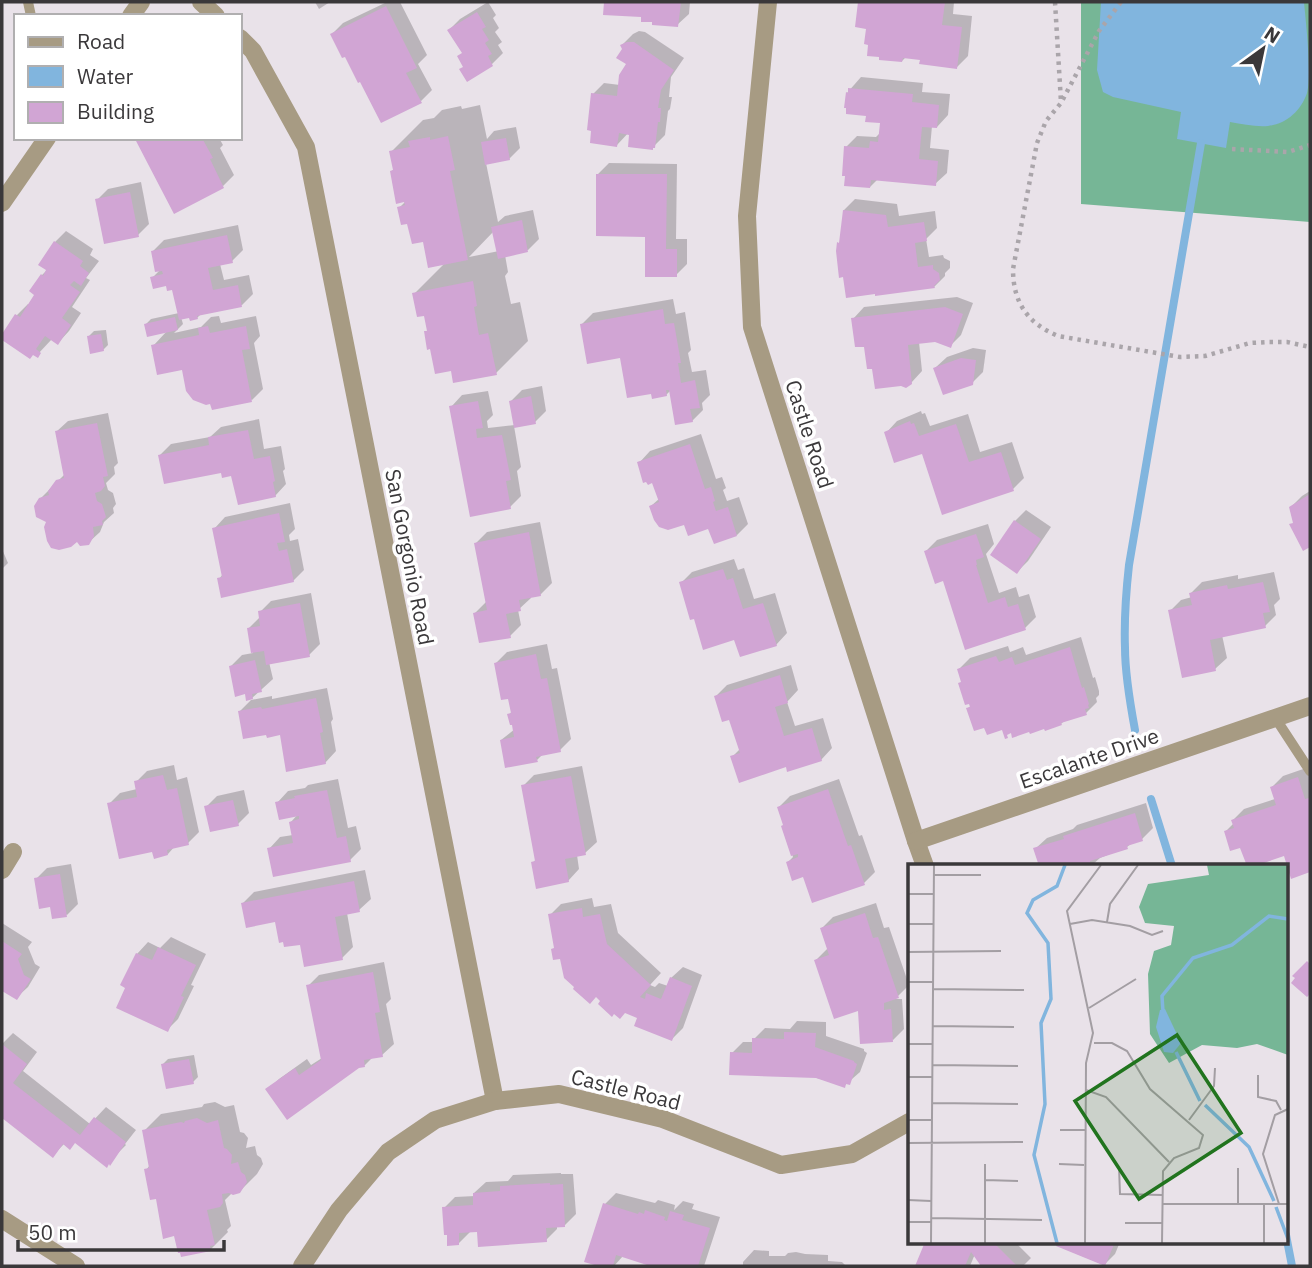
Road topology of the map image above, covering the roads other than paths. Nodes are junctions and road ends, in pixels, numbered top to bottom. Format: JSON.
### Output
{"nodes":[{"id":1,"x":201,"y":2,"type":"edge"},
{"id":2,"x":768,"y":2,"type":"edge"},
{"id":3,"x":214,"y":14,"type":"edge"},
{"id":4,"x":242,"y":40,"type":"edge"},
{"id":5,"x":46,"y":140,"type":"edge"},
{"id":6,"x":2,"y":204,"type":"edge"},
{"id":7,"x":1310,"y":706,"type":"edge"},
{"id":8,"x":1276,"y":719,"type":"junction"},
{"id":9,"x":1310,"y":771,"type":"edge"},
{"id":10,"x":916,"y":841,"type":"junction"},
{"id":11,"x":13,"y":852,"type":"dead end"},
{"id":12,"x":924,"y":864,"type":"edge"},
{"id":13,"x":2,"y":870,"type":"edge"},
{"id":14,"x":495,"y":1101,"type":"junction"},
{"id":15,"x":908,"y":1123,"type":"edge"},
{"id":16,"x":2,"y":1220,"type":"edge"},
{"id":17,"x":76,"y":1266,"type":"edge"},
{"id":18,"x":302,"y":1266,"type":"edge"}],
"edges":[{"from":1,"to":3,"type":"street"},
{"from":2,"to":10,"type":"street","name":"Castle Road"},
{"from":4,"to":14,"type":"street","name":"San Gorgonio Road"},
{"from":5,"to":6,"type":"street"},
{"from":7,"to":8,"type":"street","name":"Escalante Drive"},
{"from":8,"to":9,"type":"lane"},
{"from":8,"to":10,"type":"street","name":"Escalante Drive"},
{"from":10,"to":12,"type":"street","name":"Castle Road"},
{"from":11,"to":13,"type":"street"},
{"from":14,"to":15,"type":"street","name":"Castle Road"},
{"from":14,"to":18,"type":"street","name":"Castle Road"},
{"from":16,"to":17,"type":"street"}]}
